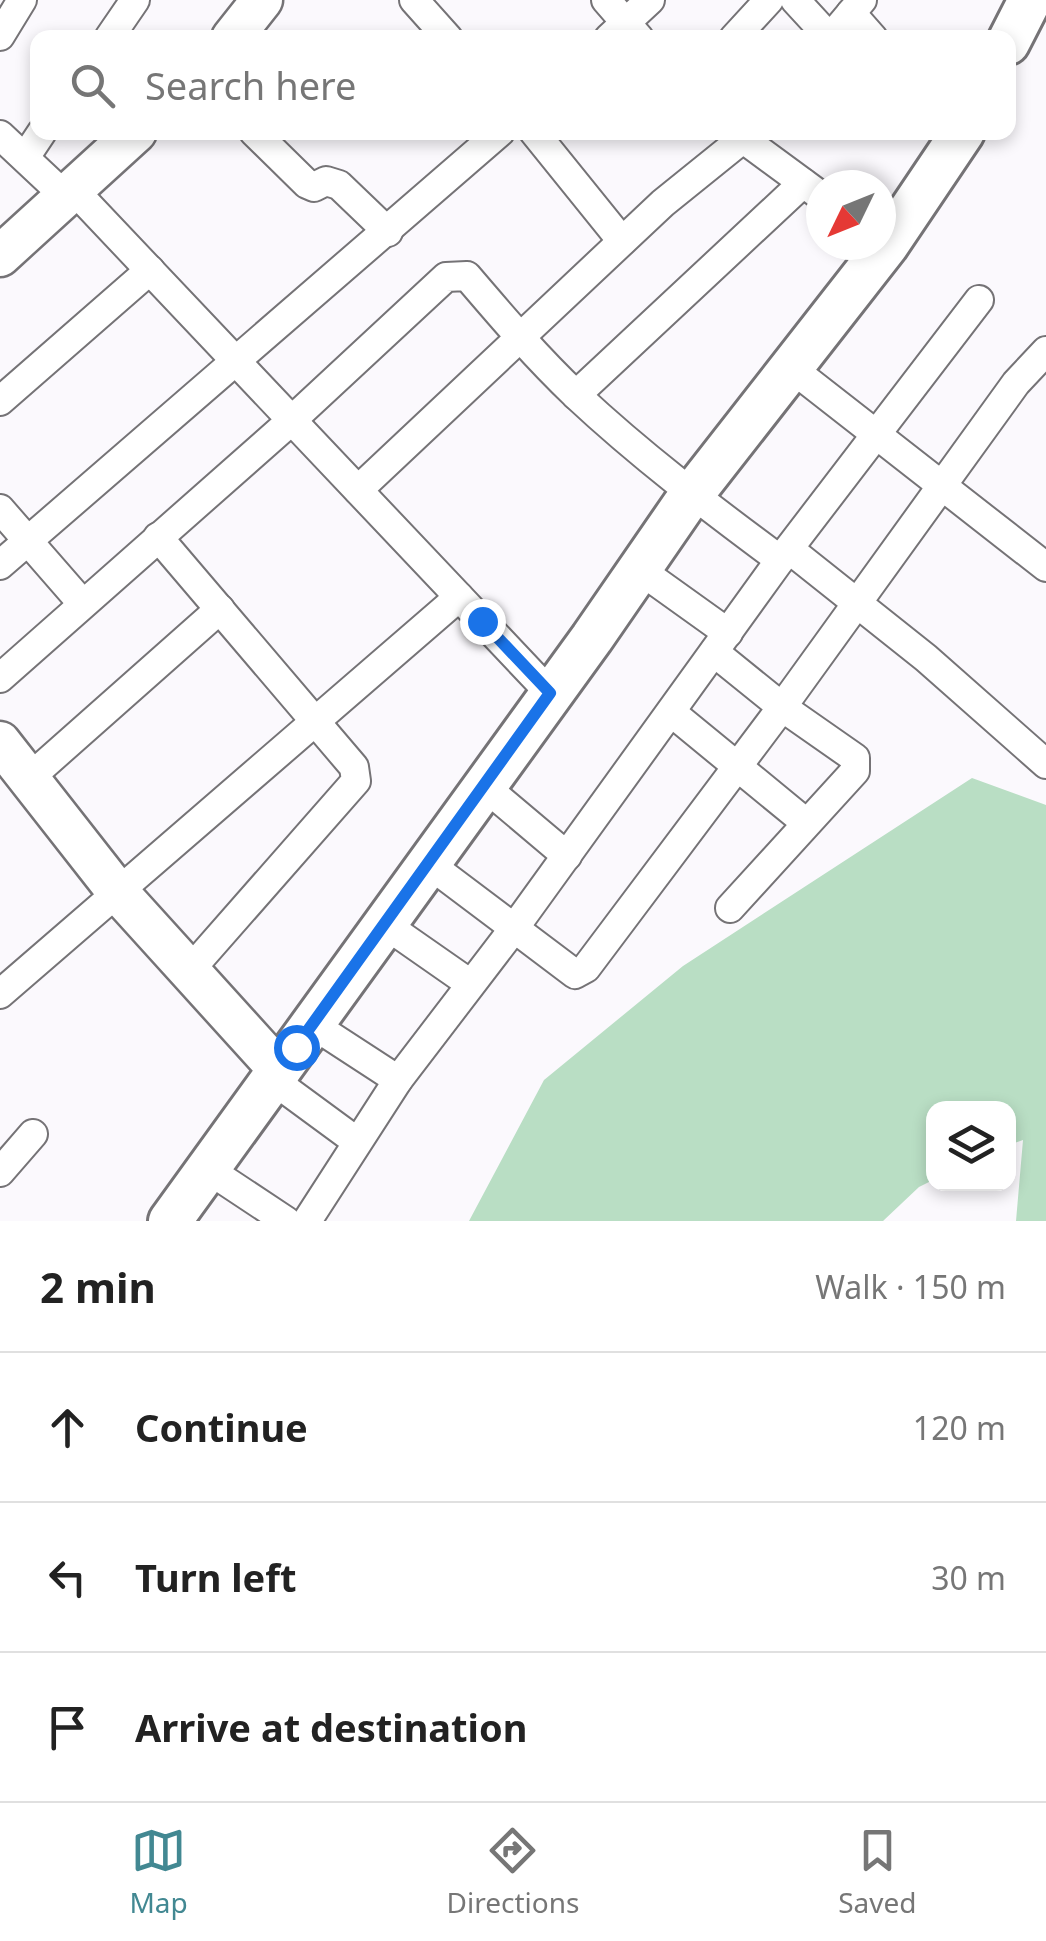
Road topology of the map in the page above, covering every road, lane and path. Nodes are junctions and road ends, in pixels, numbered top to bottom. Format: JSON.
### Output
{"nodes":[{"id":1,"x":22,"y":0,"type":"edge"},
{"id":2,"x":135,"y":0,"type":"edge"},
{"id":3,"x":262,"y":0,"type":"edge"},
{"id":4,"x":414,"y":0,"type":"edge"},
{"id":5,"x":606,"y":0,"type":"edge"},
{"id":6,"x":650,"y":0,"type":"edge"},
{"id":7,"x":770,"y":0,"type":"edge"},
{"id":8,"x":796,"y":0,"type":"edge"},
{"id":9,"x":1030,"y":0,"type":"edge"},
{"id":10,"x":856,"y":6,"type":"edge"},
{"id":11,"x":114,"y":30,"type":"edge"},
{"id":12,"x":238,"y":30,"type":"edge"},
{"id":13,"x":441,"y":30,"type":"edge"},
{"id":14,"x":622,"y":30,"type":"edge"},
{"id":15,"x":626,"y":30,"type":"edge"},
{"id":16,"x":742,"y":30,"type":"edge"},
{"id":17,"x":823,"y":30,"type":"edge"},
{"id":18,"x":836,"y":30,"type":"edge"},
{"id":19,"x":870,"y":30,"type":"edge"},
{"id":20,"x":1015,"y":30,"type":"edge"},
{"id":21,"x":0,"y":36,"type":"edge"},
{"id":22,"x":0,"y":135,"type":"edge"},
{"id":23,"x":37,"y":140,"type":"edge"},
{"id":24,"x":127,"y":140,"type":"edge"},
{"id":25,"x":262,"y":140,"type":"edge"},
{"id":26,"x":491,"y":140,"type":"edge"},
{"id":27,"x":540,"y":140,"type":"edge"},
{"id":28,"x":737,"y":140,"type":"edge"},
{"id":29,"x":749,"y":140,"type":"edge"},
{"id":30,"x":957,"y":140,"type":"edge"},
{"id":31,"x":26,"y":156,"type":"junction"},
{"id":32,"x":806,"y":184,"type":"edge"},
{"id":33,"x":68,"y":191,"type":"junction"},
{"id":34,"x":806,"y":194,"type":"edge"},
{"id":35,"x":896,"y":225,"type":"edge"},
{"id":36,"x":388,"y":232,"type":"junction"},
{"id":37,"x":622,"y":241,"type":"junction"},
{"id":38,"x":0,"y":256,"type":"edge"},
{"id":39,"x":870,"y":260,"type":"edge"},
{"id":40,"x":150,"y":270,"type":"junction"},
{"id":41,"x":980,"y":300,"type":"dead end"},
{"id":42,"x":519,"y":337,"type":"junction"},
{"id":43,"x":1046,"y":351,"type":"edge"},
{"id":44,"x":233,"y":361,"type":"junction"},
{"id":45,"x":790,"y":367,"type":"junction"},
{"id":46,"x":576,"y":395,"type":"junction"},
{"id":47,"x":0,"y":401,"type":"edge"},
{"id":48,"x":292,"y":420,"type":"junction"},
{"id":49,"x":877,"y":434,"type":"junction"},
{"id":50,"x":944,"y":487,"type":"junction"},
{"id":51,"x":358,"y":490,"type":"junction"},
{"id":52,"x":692,"y":495,"type":"junction"},
{"id":53,"x":0,"y":509,"type":"edge"},
{"id":54,"x":158,"y":537,"type":"junction"},
{"id":55,"x":28,"y":540,"type":"junction"},
{"id":56,"x":784,"y":555,"type":"junction"},
{"id":57,"x":1044,"y":563,"type":"edge"},
{"id":58,"x":0,"y":565,"type":"edge"},
{"id":59,"x":640,"y":570,"type":"junction"},
{"id":60,"x":459,"y":597,"type":"junction"},
{"id":61,"x":82,"y":603,"type":"junction"},
{"id":62,"x":857,"y":605,"type":"junction"},
{"id":63,"x":220,"y":609,"type":"junction"},
{"id":64,"x":721,"y":642,"type":"junction"},
{"id":65,"x":0,"y":678,"type":"edge"},
{"id":66,"x":550,"y":693,"type":"junction"},
{"id":67,"x":782,"y":707,"type":"junction"},
{"id":68,"x":671,"y":712,"type":"junction"},
{"id":69,"x":316,"y":722,"type":"junction"},
{"id":70,"x":0,"y":742,"type":"edge"},
{"id":71,"x":1045,"y":762,"type":"edge"},
{"id":72,"x":737,"y":767,"type":"junction"},
{"id":73,"x":28,"y":780,"type":"junction"},
{"id":74,"x":484,"y":786,"type":"junction"},
{"id":75,"x":805,"y":822,"type":"junction"},
{"id":76,"x":566,"y":856,"type":"junction"},
{"id":77,"x":429,"y":864,"type":"junction"},
{"id":78,"x":116,"y":890,"type":"junction"},
{"id":79,"x":730,"y":908,"type":"dead end"},
{"id":80,"x":384,"y":923,"type":"junction"},
{"id":81,"x":515,"y":927,"type":"junction"},
{"id":82,"x":190,"y":970,"type":"junction"},
{"id":83,"x":470,"y":983,"type":"junction"},
{"id":84,"x":0,"y":994,"type":"edge"},
{"id":85,"x":312,"y":1024,"type":"junction"},
{"id":86,"x":276,"y":1075,"type":"junction"},
{"id":87,"x":398,"y":1080,"type":"junction"},
{"id":88,"x":32,"y":1134,"type":"dead end"},
{"id":89,"x":356,"y":1141,"type":"junction"},
{"id":90,"x":206,"y":1168,"type":"junction"},
{"id":91,"x":0,"y":1172,"type":"edge"},
{"id":92,"x":170,"y":1221,"type":"edge"},
{"id":93,"x":286,"y":1221,"type":"edge"},
{"id":94,"x":306,"y":1221,"type":"edge"}],
"edges":[{"from":1,"to":21,"type":"street"},
{"from":2,"to":11,"type":"street"},
{"from":3,"to":12,"type":"street"},
{"from":4,"to":13,"type":"street"},
{"from":5,"to":14,"type":"street"},
{"from":6,"to":15,"type":"street"},
{"from":7,"to":16,"type":"street"},
{"from":8,"to":17,"type":"street"},
{"from":9,"to":20,"type":"main road"},
{"from":10,"to":18,"type":"street"},
{"from":10,"to":19,"type":"street"},
{"from":22,"to":31,"type":"street"},
{"from":23,"to":31,"type":"street"},
{"from":24,"to":33,"type":"street"},
{"from":25,"to":36,"type":"street"},
{"from":26,"to":36,"type":"street"},
{"from":27,"to":37,"type":"street"},
{"from":28,"to":37,"type":"street"},
{"from":29,"to":32,"type":"street"},
{"from":30,"to":35,"type":"main road"},
{"from":31,"to":33,"type":"street"},
{"from":33,"to":38,"type":"street"},
{"from":33,"to":40,"type":"street"},
{"from":34,"to":46,"type":"street"},
{"from":36,"to":44,"type":"street"},
{"from":37,"to":42,"type":"street"},
{"from":39,"to":45,"type":"main road"},
{"from":40,"to":44,"type":"street"},
{"from":40,"to":47,"type":"street"},
{"from":41,"to":49,"type":"street"},
{"from":42,"to":46,"type":"street"},
{"from":42,"to":48,"type":"street"},
{"from":42,"to":51,"type":"street"},
{"from":43,"to":50,"type":"street"},
{"from":44,"to":48,"type":"street"},
{"from":44,"to":55,"type":"street"},
{"from":45,"to":49,"type":"street"},
{"from":45,"to":52,"type":"main road"},
{"from":46,"to":52,"type":"street"},
{"from":48,"to":51,"type":"street"},
{"from":48,"to":54,"type":"street"},
{"from":49,"to":50,"type":"street"},
{"from":49,"to":56,"type":"street"},
{"from":50,"to":57,"type":"street"},
{"from":50,"to":62,"type":"street"},
{"from":51,"to":60,"type":"street"},
{"from":52,"to":56,"type":"street"},
{"from":52,"to":59,"type":"main road"},
{"from":53,"to":55,"type":"street"},
{"from":54,"to":61,"type":"street"},
{"from":54,"to":63,"type":"street"},
{"from":55,"to":58,"type":"street"},
{"from":55,"to":61,"type":"street"},
{"from":56,"to":62,"type":"street"},
{"from":56,"to":64,"type":"street"},
{"from":59,"to":64,"type":"street"},
{"from":59,"to":66,"type":"main road"},
{"from":60,"to":66,"type":"street"},
{"from":60,"to":69,"type":"street"},
{"from":61,"to":65,"type":"street"},
{"from":62,"to":67,"type":"street"},
{"from":62,"to":71,"type":"street"},
{"from":63,"to":69,"type":"street"},
{"from":63,"to":73,"type":"street"},
{"from":64,"to":67,"type":"street"},
{"from":64,"to":68,"type":"street"},
{"from":66,"to":74,"type":"main road"},
{"from":67,"to":72,"type":"street"},
{"from":67,"to":75,"type":"street"},
{"from":68,"to":72,"type":"street"},
{"from":68,"to":76,"type":"street"},
{"from":69,"to":78,"type":"street"},
{"from":69,"to":82,"type":"street"},
{"from":70,"to":73,"type":"street"},
{"from":72,"to":75,"type":"street"},
{"from":72,"to":81,"type":"street"},
{"from":73,"to":78,"type":"street"},
{"from":74,"to":76,"type":"street"},
{"from":74,"to":77,"type":"main road"},
{"from":75,"to":79,"type":"street"},
{"from":76,"to":81,"type":"street"},
{"from":77,"to":80,"type":"main road"},
{"from":77,"to":81,"type":"street"},
{"from":78,"to":82,"type":"street"},
{"from":78,"to":84,"type":"street"},
{"from":80,"to":83,"type":"street"},
{"from":80,"to":85,"type":"main road"},
{"from":81,"to":83,"type":"street"},
{"from":82,"to":86,"type":"street"},
{"from":83,"to":87,"type":"street"},
{"from":85,"to":86,"type":"main road"},
{"from":85,"to":87,"type":"street"},
{"from":86,"to":89,"type":"street"},
{"from":86,"to":90,"type":"main road"},
{"from":87,"to":89,"type":"street"},
{"from":88,"to":91,"type":"street"},
{"from":89,"to":94,"type":"street"},
{"from":90,"to":92,"type":"main road"},
{"from":90,"to":93,"type":"street"}]}
